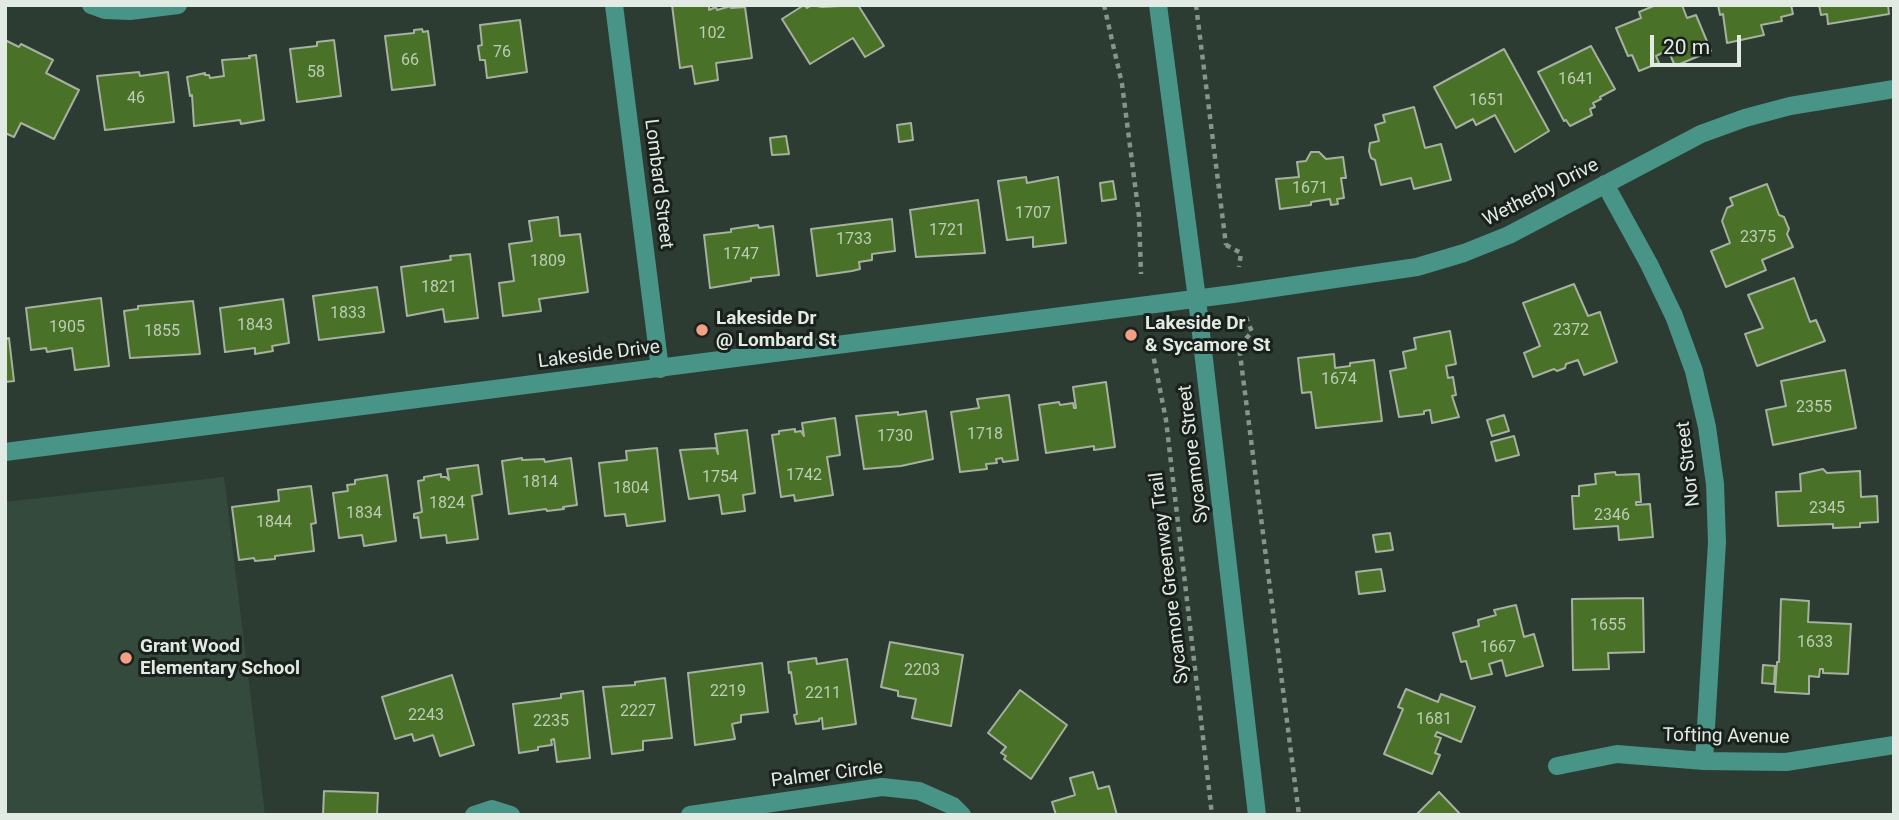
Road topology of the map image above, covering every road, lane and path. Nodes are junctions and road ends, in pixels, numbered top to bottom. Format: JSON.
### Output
{"nodes":[{"id":1,"x":91,"y":5,"type":"edge"},
{"id":2,"x":178,"y":5,"type":"edge"},
{"id":3,"x":614,"y":5,"type":"edge"},
{"id":4,"x":1104,"y":5,"type":"edge"},
{"id":5,"x":1158,"y":5,"type":"edge"},
{"id":6,"x":1196,"y":5,"type":"edge"},
{"id":7,"x":1894,"y":89,"type":"edge"},
{"id":8,"x":1605,"y":184,"type":"junction"},
{"id":9,"x":1226,"y":244,"type":"junction"},
{"id":10,"x":1217,"y":249,"type":"dead end"},
{"id":11,"x":1239,"y":267,"type":"dead end"},
{"id":12,"x":1141,"y":274,"type":"dead end"},
{"id":13,"x":1197,"y":299,"type":"junction"},
{"id":14,"x":1246,"y":317,"type":"dead end"},
{"id":15,"x":1150,"y":339,"type":"dead end"},
{"id":16,"x":1227,"y":343,"type":"dead end"},
{"id":17,"x":1239,"y":346,"type":"junction"},
{"id":18,"x":660,"y":369,"type":"junction"},
{"id":19,"x":5,"y":452,"type":"edge"},
{"id":20,"x":1894,"y":745,"type":"edge"},
{"id":21,"x":1704,"y":761,"type":"junction"},
{"id":22,"x":1557,"y":766,"type":"dead end"},
{"id":23,"x":474,"y":815,"type":"edge"},
{"id":24,"x":511,"y":815,"type":"edge"},
{"id":25,"x":690,"y":815,"type":"edge"},
{"id":26,"x":962,"y":815,"type":"edge"},
{"id":27,"x":1212,"y":815,"type":"edge"},
{"id":28,"x":1257,"y":815,"type":"edge"},
{"id":29,"x":1299,"y":815,"type":"edge"}],
"edges":[{"from":1,"to":2,"type":"street"},
{"from":3,"to":18,"type":"street","name":"Lombard Street"},
{"from":4,"to":12,"type":"path"},
{"from":5,"to":13,"type":"street","name":"Sycamore Street"},
{"from":6,"to":9,"type":"path"},
{"from":7,"to":8,"type":"street","name":"Wetherby Drive"},
{"from":8,"to":13,"type":"street","name":"Wetherby Drive"},
{"from":8,"to":21,"type":"street","name":"Nor Street"},
{"from":9,"to":10,"type":"path"},
{"from":9,"to":11,"type":"path"},
{"from":13,"to":18,"type":"street","name":"Lakeside Drive"},
{"from":13,"to":28,"type":"street","name":"Sycamore Street"},
{"from":14,"to":17,"type":"path"},
{"from":15,"to":27,"type":"path","name":"Sycamore Greenway Trail"},
{"from":16,"to":17,"type":"path"},
{"from":17,"to":29,"type":"path"},
{"from":18,"to":19,"type":"street","name":"Lakeside Drive"},
{"from":20,"to":21,"type":"street","name":"Tofting Avenue"},
{"from":21,"to":22,"type":"street","name":"Tofting Avenue"},
{"from":23,"to":24,"type":"street"},
{"from":25,"to":26,"type":"street","name":"Palmer Circle"}]}
